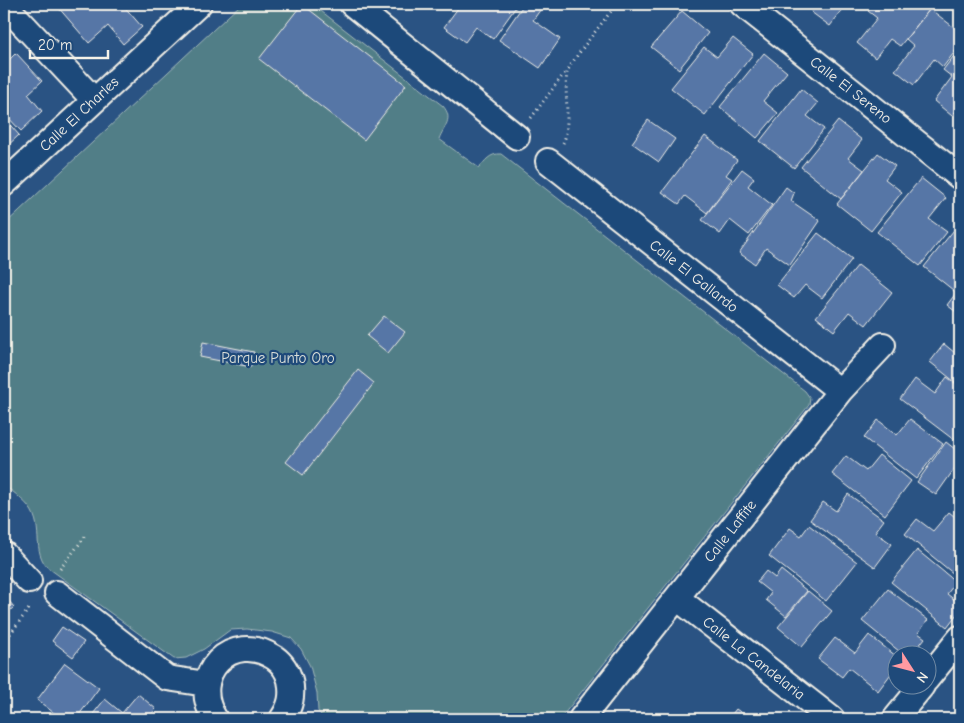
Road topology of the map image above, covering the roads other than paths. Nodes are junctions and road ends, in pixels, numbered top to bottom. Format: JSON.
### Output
{"nodes":[{"id":1,"x":4,"y":4,"type":"edge"},
{"id":2,"x":199,"y":4,"type":"edge"},
{"id":3,"x":352,"y":4,"type":"edge"},
{"id":4,"x":742,"y":4,"type":"edge"},
{"id":5,"x":94,"y":100,"type":"junction"},
{"id":6,"x":517,"y":137,"type":"road end"},
{"id":7,"x":548,"y":161,"type":"road end"},
{"id":8,"x":960,"y":177,"type":"edge"},
{"id":9,"x":4,"y":184,"type":"edge"},
{"id":10,"x":883,"y":345,"type":"dead end"},
{"id":11,"x":840,"y":391,"type":"junction"},
{"id":12,"x":4,"y":554,"type":"edge"},
{"id":13,"x":29,"y":581,"type":"dead end"},
{"id":14,"x":57,"y":593,"type":"dead end"},
{"id":15,"x":677,"y":598,"type":"junction"},
{"id":16,"x":960,"y":638,"type":"edge"},
{"id":17,"x":936,"y":668,"type":"edge"},
{"id":18,"x":206,"y":684,"type":"junction"},
{"id":19,"x":914,"y":696,"type":"edge"},
{"id":20,"x":215,"y":719,"type":"edge"},
{"id":21,"x":282,"y":719,"type":"edge"},
{"id":22,"x":581,"y":719,"type":"edge"},
{"id":23,"x":832,"y":719,"type":"edge"},
{"id":24,"x":895,"y":719,"type":"edge"}],
"edges":[{"from":1,"to":5,"type":"street"},
{"from":2,"to":5,"type":"street","name":"Calle El Charles"},
{"from":3,"to":6,"type":"street"},
{"from":4,"to":8,"type":"street","name":"Calle El Sereno"},
{"from":5,"to":9,"type":"street","name":"Calle El Charles"},
{"from":7,"to":11,"type":"street","name":"Calle El Gallardo"},
{"from":10,"to":11,"type":"street","name":"Calle Laffite"},
{"from":11,"to":15,"type":"street","name":"Calle Laffite"},
{"from":12,"to":13,"type":"street"},
{"from":14,"to":18,"type":"street"},
{"from":15,"to":22,"type":"street","name":"Calle Laffite"},
{"from":15,"to":23,"type":"street","name":"Calle La Candelaria"},
{"from":16,"to":17,"type":"street"},
{"from":18,"to":20,"type":"street"},
{"from":18,"to":21,"type":"street"},
{"from":19,"to":24,"type":"street"}]}
